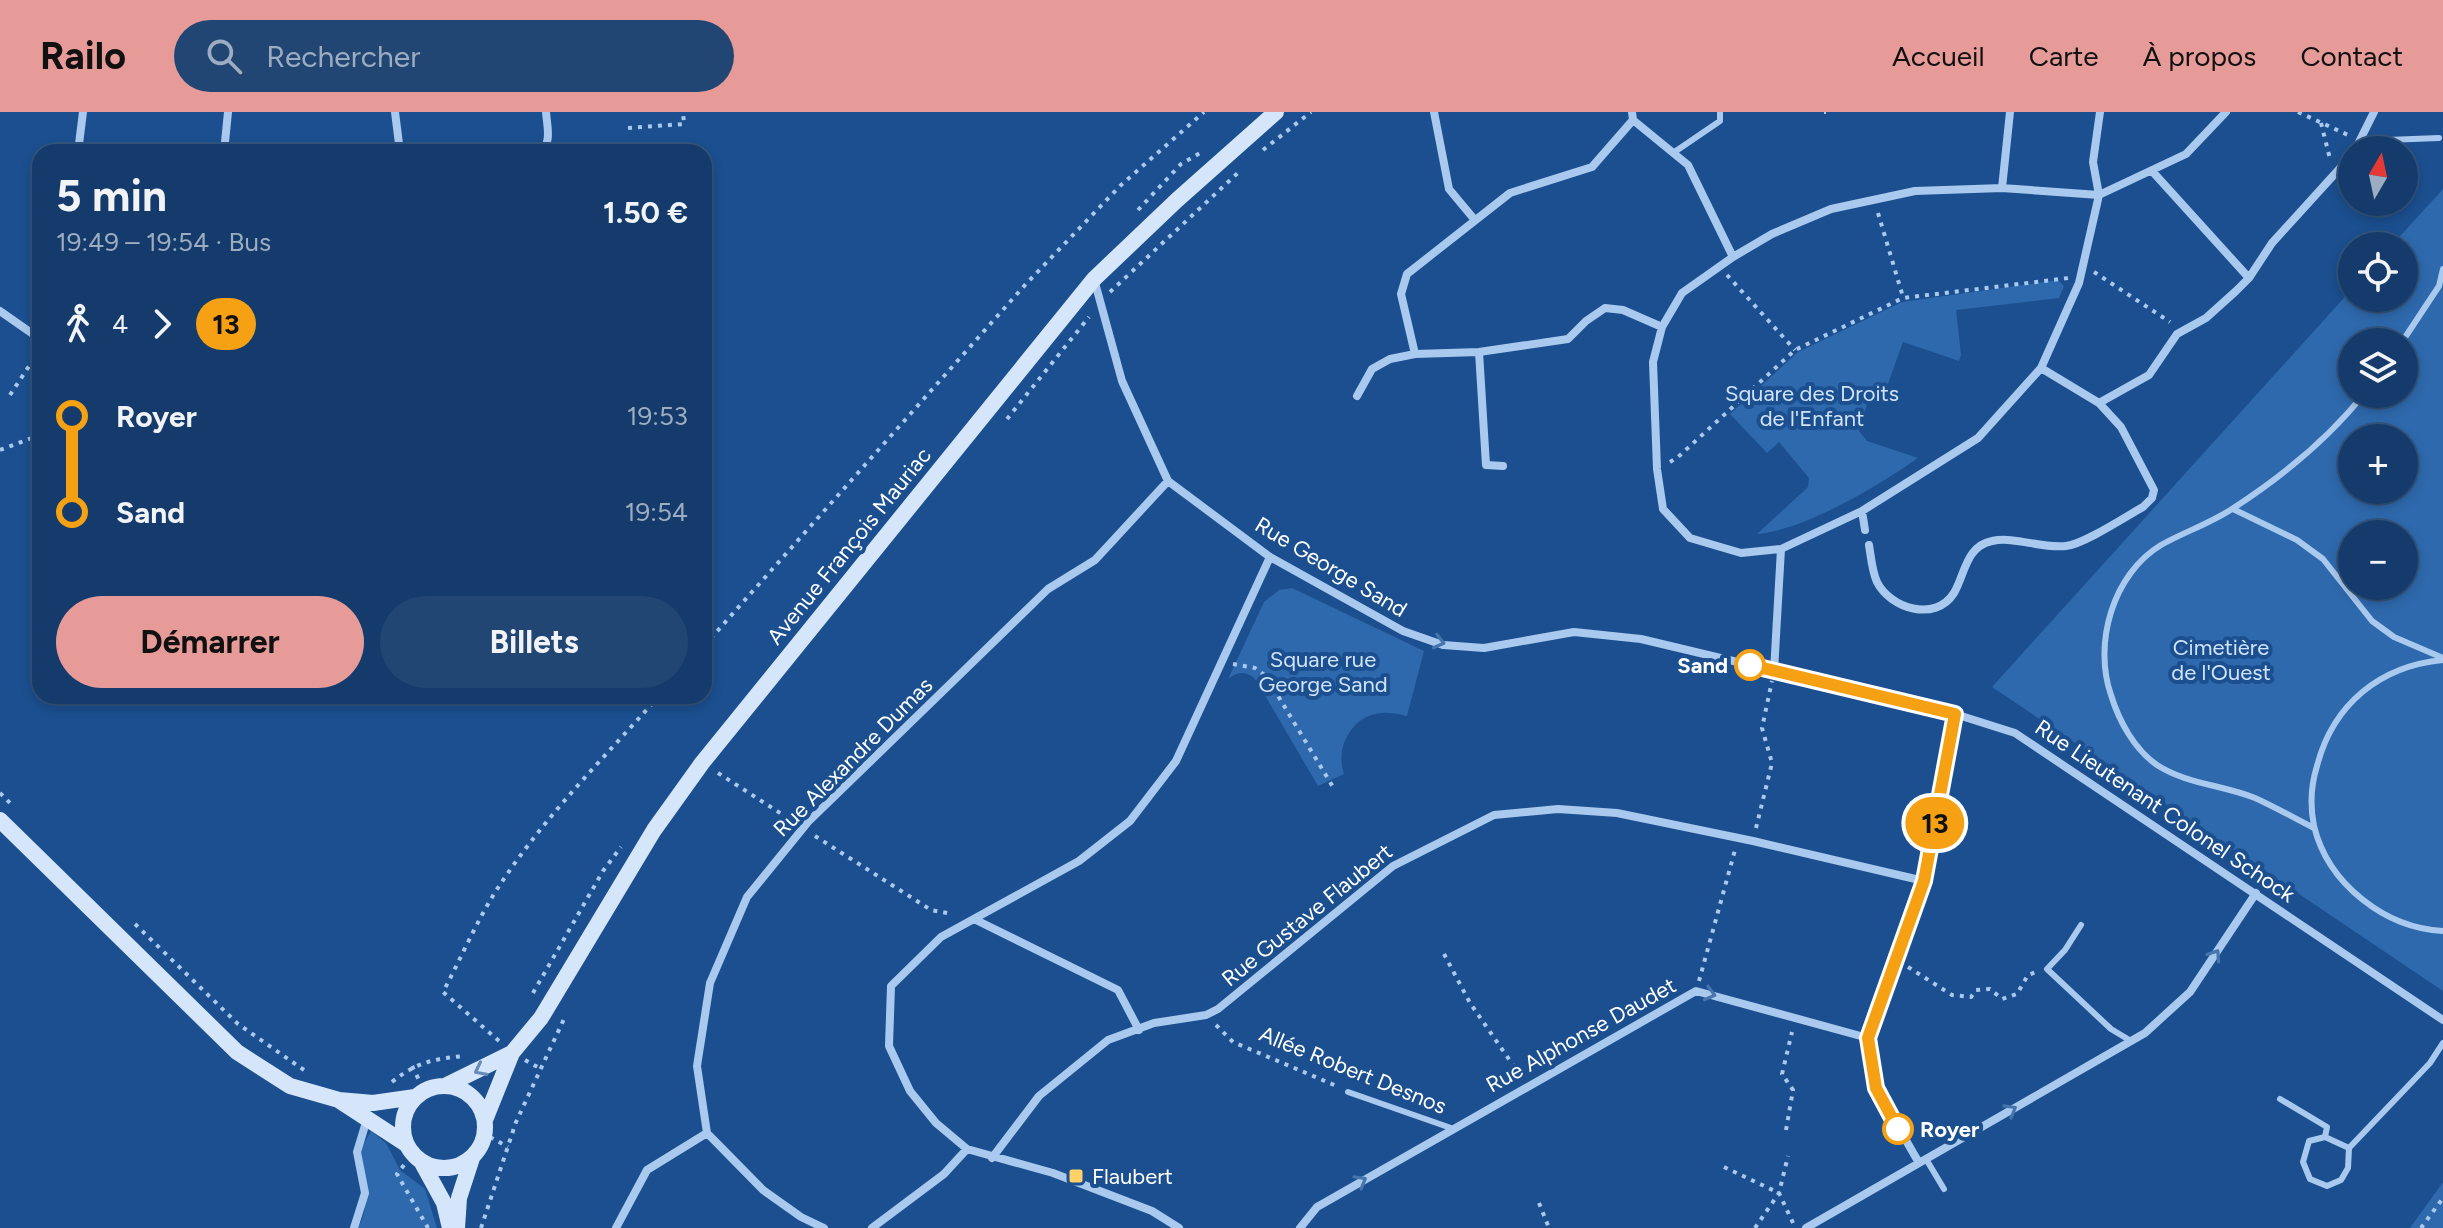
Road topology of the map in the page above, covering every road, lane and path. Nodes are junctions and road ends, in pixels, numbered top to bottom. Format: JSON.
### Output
{"nodes":[{"id":1,"x":83,"y":112,"type":"edge"},
{"id":2,"x":228,"y":112,"type":"edge"},
{"id":3,"x":395,"y":112,"type":"edge"},
{"id":4,"x":546,"y":112,"type":"edge"},
{"id":5,"x":683,"y":112,"type":"edge"},
{"id":6,"x":1204,"y":112,"type":"edge"},
{"id":7,"x":1276,"y":112,"type":"edge"},
{"id":8,"x":1311,"y":112,"type":"edge"},
{"id":9,"x":1434,"y":112,"type":"edge"},
{"id":10,"x":1720,"y":112,"type":"edge"},
{"id":11,"x":2010,"y":112,"type":"edge"},
{"id":12,"x":2100,"y":112,"type":"edge"},
{"id":13,"x":2226,"y":112,"type":"edge"},
{"id":14,"x":2298,"y":112,"type":"edge"},
{"id":15,"x":2374,"y":112,"type":"edge"},
{"id":16,"x":1632,"y":116,"type":"edge"},
{"id":17,"x":2321,"y":123,"type":"junction"},
{"id":18,"x":628,"y":128,"type":"dead end"},
{"id":19,"x":2350,"y":136,"type":"edge"},
{"id":20,"x":2363,"y":136,"type":"edge"},
{"id":21,"x":2439,"y":138,"type":"dead end"},
{"id":22,"x":2418,"y":139,"type":"edge"},
{"id":23,"x":79,"y":144,"type":"edge"},
{"id":24,"x":225,"y":144,"type":"edge"},
{"id":25,"x":399,"y":144,"type":"edge"},
{"id":26,"x":547,"y":144,"type":"edge"},
{"id":27,"x":1673,"y":153,"type":"junction"},
{"id":28,"x":1257,"y":155,"type":"dead end"},
{"id":29,"x":1246,"y":165,"type":"dead end"},
{"id":30,"x":2338,"y":170,"type":"edge"},
{"id":31,"x":2152,"y":171,"type":"junction"},
{"id":32,"x":2334,"y":175,"type":"junction"},
{"id":33,"x":2002,"y":188,"type":"junction"},
{"id":34,"x":2099,"y":195,"type":"junction"},
{"id":35,"x":1874,"y":200,"type":"junction"},
{"id":36,"x":1474,"y":219,"type":"junction"},
{"id":37,"x":1733,"y":257,"type":"junction"},
{"id":38,"x":2083,"y":264,"type":"junction"},
{"id":39,"x":1719,"y":266,"type":"junction"},
{"id":40,"x":2443,"y":269,"type":"edge"},
{"id":41,"x":2249,"y":278,"type":"junction"},
{"id":42,"x":1094,"y":279,"type":"junction"},
{"id":43,"x":2441,"y":289,"type":"edge"},
{"id":44,"x":1903,"y":298,"type":"junction"},
{"id":45,"x":1100,"y":301,"type":"junction"},
{"id":46,"x":0,"y":311,"type":"edge"},
{"id":47,"x":1662,"y":327,"type":"junction"},
{"id":48,"x":2412,"y":328,"type":"edge"},
{"id":49,"x":2183,"y":330,"type":"junction"},
{"id":50,"x":32,"y":333,"type":"edge"},
{"id":51,"x":1795,"y":350,"type":"junction"},
{"id":52,"x":1479,"y":352,"type":"junction"},
{"id":53,"x":1415,"y":354,"type":"junction"},
{"id":54,"x":32,"y":361,"type":"edge"},
{"id":55,"x":2041,"y":368,"type":"junction"},
{"id":56,"x":10,"y":395,"type":"dead end"},
{"id":57,"x":1357,"y":396,"type":"dead end"},
{"id":58,"x":2099,"y":403,"type":"junction"},
{"id":59,"x":2351,"y":408,"type":"edge"},
{"id":60,"x":998,"y":428,"type":"dead end"},
{"id":61,"x":32,"y":438,"type":"edge"},
{"id":62,"x":0,"y":450,"type":"edge"},
{"id":63,"x":1503,"y":466,"type":"dead end"},
{"id":64,"x":1657,"y":469,"type":"junction"},
{"id":65,"x":1168,"y":481,"type":"junction"},
{"id":66,"x":2233,"y":509,"type":"junction"},
{"id":67,"x":1862,"y":511,"type":"junction"},
{"id":68,"x":1865,"y":530,"type":"dead end"},
{"id":69,"x":1869,"y":545,"type":"dead end"},
{"id":70,"x":1781,"y":549,"type":"junction"},
{"id":71,"x":1270,"y":557,"type":"junction"},
{"id":72,"x":712,"y":637,"type":"edge"},
{"id":73,"x":2443,"y":659,"type":"edge"},
{"id":74,"x":1243,"y":668,"type":"dead end"},
{"id":75,"x":1774,"y":671,"type":"junction"},
{"id":76,"x":652,"y":704,"type":"edge"},
{"id":77,"x":1955,"y":714,"type":"junction"},
{"id":78,"x":702,"y":763,"type":"junction"},
{"id":79,"x":1333,"y":787,"type":"dead end"},
{"id":80,"x":0,"y":793,"type":"edge"},
{"id":81,"x":15,"y":808,"type":"dead end"},
{"id":82,"x":0,"y":820,"type":"edge"},
{"id":83,"x":804,"y":828,"type":"junction"},
{"id":84,"x":2314,"y":828,"type":"junction"},
{"id":85,"x":1738,"y":838,"type":"junction"},
{"id":86,"x":1753,"y":841,"type":"junction"},
{"id":87,"x":1924,"y":881,"type":"junction"},
{"id":88,"x":2256,"y":893,"type":"junction"},
{"id":89,"x":127,"y":916,"type":"dead end"},
{"id":90,"x":974,"y":919,"type":"junction"},
{"id":91,"x":2081,"y":925,"type":"dead end"},
{"id":92,"x":2443,"y":931,"type":"edge"},
{"id":93,"x":1444,"y":954,"type":"dead end"},
{"id":94,"x":1896,"y":960,"type":"junction"},
{"id":95,"x":2047,"y":969,"type":"junction"},
{"id":96,"x":1696,"y":991,"type":"junction"},
{"id":97,"x":565,"y":1015,"type":"dead end"},
{"id":98,"x":1206,"y":1015,"type":"junction"},
{"id":99,"x":1795,"y":1018,"type":"junction"},
{"id":100,"x":2443,"y":1020,"type":"edge"},
{"id":101,"x":1139,"y":1030,"type":"junction"},
{"id":102,"x":1868,"y":1038,"type":"junction"},
{"id":103,"x":2131,"y":1041,"type":"junction"},
{"id":104,"x":2443,"y":1043,"type":"edge"},
{"id":105,"x":512,"y":1053,"type":"junction"},
{"id":106,"x":412,"y":1066,"type":"dead end"},
{"id":107,"x":541,"y":1069,"type":"junction"},
{"id":108,"x":316,"y":1074,"type":"dead end"},
{"id":109,"x":447,"y":1085,"type":"junction"},
{"id":110,"x":1528,"y":1086,"type":"junction"},
{"id":111,"x":385,"y":1087,"type":"dead end"},
{"id":112,"x":1348,"y":1092,"type":"joint"},
{"id":113,"x":415,"y":1097,"type":"junction"},
{"id":114,"x":2280,"y":1099,"type":"dead end"},
{"id":115,"x":339,"y":1100,"type":"junction"},
{"id":116,"x":367,"y":1119,"type":"junction"},
{"id":117,"x":485,"y":1127,"type":"junction"},
{"id":118,"x":1451,"y":1128,"type":"junction"},
{"id":119,"x":1786,"y":1130,"type":"dead end"},
{"id":120,"x":707,"y":1133,"type":"junction"},
{"id":121,"x":2325,"y":1137,"type":"junction"},
{"id":122,"x":406,"y":1144,"type":"junction"},
{"id":123,"x":508,"y":1147,"type":"junction"},
{"id":124,"x":2349,"y":1148,"type":"junction"},
{"id":125,"x":967,"y":1149,"type":"junction"},
{"id":126,"x":1788,"y":1156,"type":"dead end"},
{"id":127,"x":472,"y":1158,"type":"junction"},
{"id":128,"x":992,"y":1158,"type":"junction"},
{"id":129,"x":421,"y":1161,"type":"junction"},
{"id":130,"x":1923,"y":1161,"type":"junction"},
{"id":131,"x":1724,"y":1167,"type":"dead end"},
{"id":132,"x":397,"y":1174,"type":"dead end"},
{"id":133,"x":1944,"y":1189,"type":"dead end"},
{"id":134,"x":1779,"y":1193,"type":"junction"},
{"id":135,"x":2443,"y":1198,"type":"edge"},
{"id":136,"x":1539,"y":1203,"type":"dead end"},
{"id":137,"x":354,"y":1228,"type":"edge"},
{"id":138,"x":428,"y":1228,"type":"edge"},
{"id":139,"x":450,"y":1228,"type":"edge"},
{"id":140,"x":457,"y":1228,"type":"edge"},
{"id":141,"x":481,"y":1228,"type":"edge"},
{"id":142,"x":616,"y":1228,"type":"edge"},
{"id":143,"x":824,"y":1228,"type":"edge"},
{"id":144,"x":872,"y":1228,"type":"edge"},
{"id":145,"x":1179,"y":1228,"type":"edge"},
{"id":146,"x":1300,"y":1228,"type":"edge"},
{"id":147,"x":1548,"y":1228,"type":"edge"},
{"id":148,"x":1755,"y":1228,"type":"edge"},
{"id":149,"x":1795,"y":1228,"type":"edge"},
{"id":150,"x":1806,"y":1228,"type":"edge"},
{"id":151,"x":2421,"y":1228,"type":"edge"}],
"edges":[{"from":1,"to":23,"type":"street"},
{"from":2,"to":24,"type":"street"},
{"from":3,"to":25,"type":"street"},
{"from":4,"to":26,"type":"street"},
{"from":5,"to":18,"type":"path"},
{"from":6,"to":72,"type":"path"},
{"from":7,"to":42,"type":"street","name":"Avenue François Mauriac"},
{"from":8,"to":28,"type":"path"},
{"from":9,"to":36,"type":"street"},
{"from":10,"to":27,"type":"lane"},
{"from":11,"to":33,"type":"street"},
{"from":12,"to":34,"type":"street"},
{"from":13,"to":31,"type":"street"},
{"from":14,"to":17,"type":"path"},
{"from":15,"to":20,"type":"street"},
{"from":16,"to":27,"type":"street"},
{"from":16,"to":36,"type":"street"},
{"from":17,"to":19,"type":"path"},
{"from":17,"to":32,"type":"path"},
{"from":21,"to":22,"type":"lane"},
{"from":27,"to":37,"type":"street"},
{"from":29,"to":45,"type":"path"},
{"from":30,"to":32,"type":"street"},
{"from":31,"to":34,"type":"street"},
{"from":31,"to":41,"type":"street"},
{"from":32,"to":41,"type":"street"},
{"from":33,"to":34,"type":"street"},
{"from":33,"to":35,"type":"street"},
{"from":34,"to":38,"type":"street"},
{"from":35,"to":37,"type":"street"},
{"from":35,"to":44,"type":"path"},
{"from":36,"to":53,"type":"street"},
{"from":37,"to":39,"type":"street"},
{"from":38,"to":44,"type":"path"},
{"from":38,"to":49,"type":"path"},
{"from":38,"to":55,"type":"street"},
{"from":39,"to":47,"type":"street"},
{"from":39,"to":51,"type":"path"},
{"from":40,"to":43,"type":"lane"},
{"from":41,"to":49,"type":"street"},
{"from":42,"to":45,"type":"street","name":"Rue George Sand"},
{"from":42,"to":78,"type":"street","name":"Avenue François Mauriac"},
{"from":43,"to":48,"type":"lane"},
{"from":44,"to":51,"type":"path"},
{"from":45,"to":60,"type":"path"},
{"from":45,"to":65,"type":"street","name":"Rue George Sand"},
{"from":46,"to":50,"type":"street"},
{"from":47,"to":52,"type":"street"},
{"from":47,"to":64,"type":"street"},
{"from":49,"to":58,"type":"street"},
{"from":51,"to":64,"type":"path"},
{"from":52,"to":53,"type":"street"},
{"from":52,"to":63,"type":"street"},
{"from":53,"to":57,"type":"street"},
{"from":54,"to":56,"type":"path"},
{"from":55,"to":58,"type":"street"},
{"from":55,"to":67,"type":"street"},
{"from":58,"to":69,"type":"street"},
{"from":59,"to":66,"type":"lane"},
{"from":61,"to":62,"type":"path"},
{"from":64,"to":70,"type":"street"},
{"from":65,"to":71,"type":"street","name":"Rue George Sand"},
{"from":65,"to":83,"type":"street","name":"Rue Alexandre Dumas"},
{"from":66,"to":73,"type":"lane"},
{"from":66,"to":84,"type":"lane"},
{"from":67,"to":68,"type":"street"},
{"from":67,"to":70,"type":"street"},
{"from":70,"to":75,"type":"street"},
{"from":71,"to":75,"type":"street","name":"Rue George Sand","one_way":true},
{"from":71,"to":90,"type":"street"},
{"from":73,"to":84,"type":"lane"},
{"from":74,"to":79,"type":"path"},
{"from":75,"to":77,"type":"street","name":"Rue Lieutenant Colonel Schock"},
{"from":75,"to":86,"type":"path"},
{"from":76,"to":105,"type":"path"},
{"from":77,"to":87,"type":"street"},
{"from":77,"to":88,"type":"street","name":"Rue Lieutenant Colonel Schock"},
{"from":78,"to":83,"type":"path"},
{"from":78,"to":105,"type":"street","name":"Avenue François Mauriac"},
{"from":80,"to":81,"type":"path"},
{"from":82,"to":115,"type":"street"},
{"from":83,"to":90,"type":"path"},
{"from":83,"to":120,"type":"street","name":"Rue Alexandre Dumas"},
{"from":84,"to":92,"type":"lane"},
{"from":85,"to":86,"type":"street","name":"Rue Gustave Flaubert"},
{"from":85,"to":96,"type":"path"},
{"from":85,"to":98,"type":"street","name":"Rue Gustave Flaubert"},
{"from":86,"to":87,"type":"street","name":"Rue Gustave Flaubert"},
{"from":87,"to":94,"type":"street"},
{"from":88,"to":100,"type":"street","name":"Rue Lieutenant Colonel Schock"},
{"from":103,"to":88,"type":"street","one_way":true},
{"from":89,"to":108,"type":"path"},
{"from":90,"to":101,"type":"street"},
{"from":90,"to":125,"type":"street"},
{"from":91,"to":95,"type":"lane"},
{"from":93,"to":110,"type":"path"},
{"from":94,"to":95,"type":"path"},
{"from":94,"to":102,"type":"street"},
{"from":95,"to":103,"type":"lane"},
{"from":96,"to":99,"type":"street","name":"Rue Alphonse Daudet","one_way":true},
{"from":96,"to":110,"type":"street","name":"Rue Alphonse Daudet"},
{"from":97,"to":107,"type":"path"},
{"from":98,"to":101,"type":"street","name":"Rue Gustave Flaubert"},
{"from":98,"to":112,"type":"path","name":"Allée Robert Desnos"},
{"from":99,"to":102,"type":"street","name":"Rue Alphonse Daudet"},
{"from":99,"to":119,"type":"path"},
{"from":101,"to":128,"type":"street","name":"Rue Gustave Flaubert"},
{"from":102,"to":130,"type":"street"},
{"from":130,"to":103,"type":"street","one_way":true},
{"from":104,"to":124,"type":"lane"},
{"from":105,"to":107,"type":"path"},
{"from":105,"to":109,"type":"street","name":"Avenue François Mauriac","one_way":true},
{"from":105,"to":117,"type":"street","name":"Avenue François Mauriac"},
{"from":106,"to":111,"type":"path"},
{"from":107,"to":123,"type":"path"},
{"from":109,"to":113,"type":"street","name":"Avenue François Mauriac"},
{"from":109,"to":117,"type":"street"},
{"from":110,"to":118,"type":"street","name":"Rue Alphonse Daudet"},
{"from":112,"to":118,"type":"lane","name":"Allée Robert Desnos"},
{"from":113,"to":115,"type":"street","name":"Avenue François Mauriac"},
{"from":113,"to":122,"type":"street"},
{"from":114,"to":121,"type":"lane"},
{"from":115,"to":116,"type":"street"},
{"from":116,"to":122,"type":"street"},
{"from":116,"to":137,"type":"street"},
{"from":117,"to":123,"type":"path"},
{"from":117,"to":127,"type":"street","name":"Avenue François Mauriac"},
{"from":146,"to":118,"type":"street","name":"Rue Alphonse Daudet","one_way":true},
{"from":120,"to":142,"type":"street"},
{"from":120,"to":143,"type":"street"},
{"from":121,"to":124,"type":"lane"},
{"from":121,"to":124,"type":"lane"},
{"from":122,"to":129,"type":"street"},
{"from":123,"to":141,"type":"path"},
{"from":125,"to":128,"type":"street"},
{"from":125,"to":144,"type":"street"},
{"from":126,"to":134,"type":"path"},
{"from":127,"to":129,"type":"street"},
{"from":127,"to":140,"type":"street","name":"Avenue François Mauriac"},
{"from":128,"to":145,"type":"street"},
{"from":129,"to":139,"type":"street"},
{"from":130,"to":133,"type":"lane"},
{"from":130,"to":150,"type":"street"},
{"from":131,"to":134,"type":"path"},
{"from":132,"to":138,"type":"path"},
{"from":134,"to":148,"type":"path"},
{"from":134,"to":149,"type":"path"},
{"from":135,"to":151,"type":"path"},
{"from":136,"to":147,"type":"path"}]}
